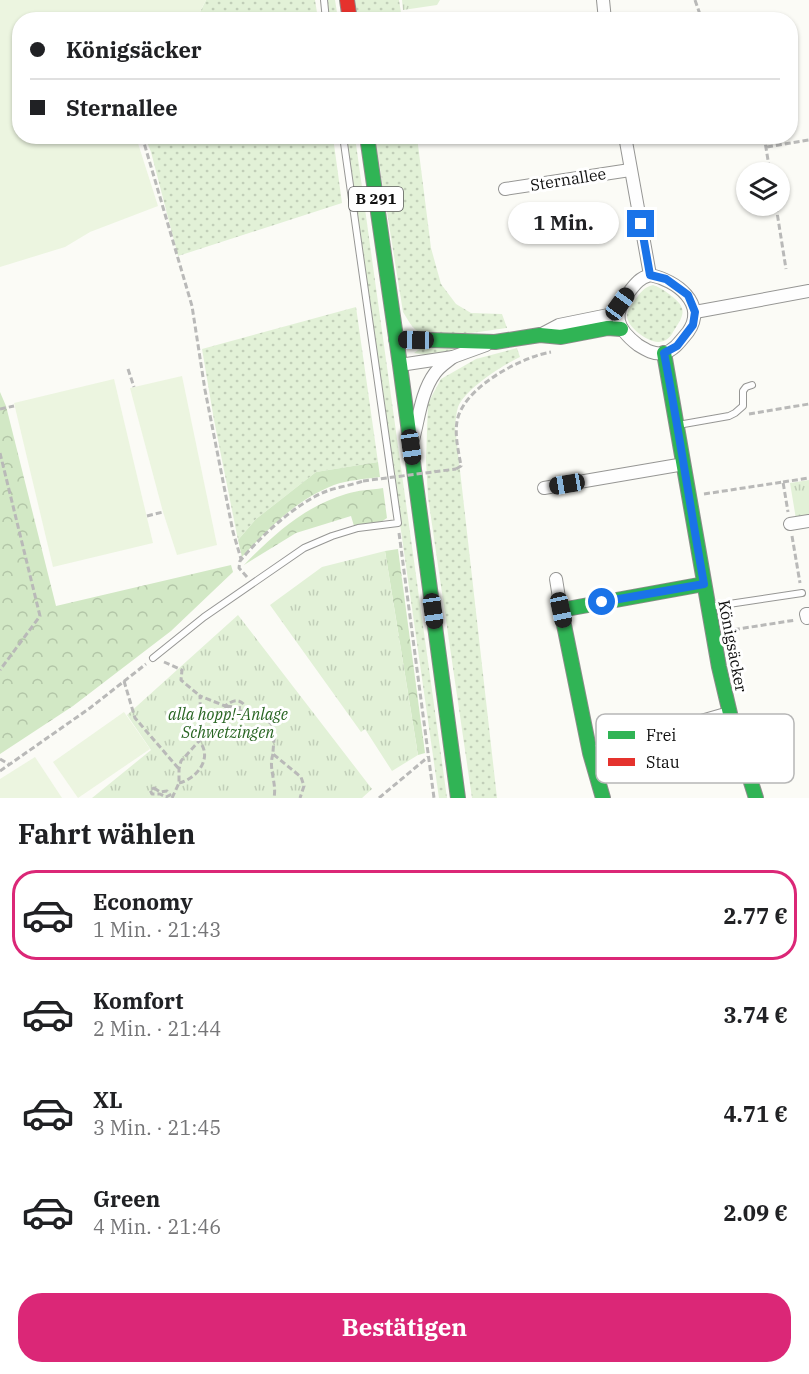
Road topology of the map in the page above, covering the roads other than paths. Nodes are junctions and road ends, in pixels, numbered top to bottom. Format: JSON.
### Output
{"nodes":[{"id":1,"x":344,"y":144,"type":"edge"},
{"id":2,"x":368,"y":144,"type":"edge"},
{"id":3,"x":626,"y":144,"type":"edge"},
{"id":4,"x":630,"y":170,"type":"junction"},
{"id":5,"x":505,"y":189,"type":"dead end"},
{"id":6,"x":650,"y":275,"type":"junction"},
{"id":7,"x":809,"y":291,"type":"edge"},
{"id":8,"x":695,"y":312,"type":"junction"},
{"id":9,"x":618,"y":313,"type":"junction"},
{"id":10,"x":621,"y":329,"type":"junction"},
{"id":11,"x":540,"y":335,"type":"junction"},
{"id":12,"x":396,"y":339,"type":"junction"},
{"id":13,"x":495,"y":342,"type":"junction"},
{"id":14,"x":664,"y":353,"type":"junction"},
{"id":15,"x":453,"y":357,"type":"junction"},
{"id":16,"x":400,"y":365,"type":"junction"},
{"id":17,"x":752,"y":385,"type":"dead end"},
{"id":18,"x":678,"y":425,"type":"junction"},
{"id":19,"x":411,"y":447,"type":"junction"},
{"id":20,"x":684,"y":464,"type":"junction"},
{"id":21,"x":544,"y":488,"type":"dead end"},
{"id":22,"x":809,"y":521,"type":"edge"},
{"id":23,"x":790,"y":524,"type":"road end"},
{"id":24,"x":556,"y":579,"type":"dead end"},
{"id":25,"x":704,"y":584,"type":"junction"},
{"id":26,"x":802,"y":593,"type":"road end"},
{"id":27,"x":708,"y":607,"type":"junction"},
{"id":28,"x":561,"y":610,"type":"junction"},
{"id":29,"x":153,"y":658,"type":"road end"},
{"id":30,"x":729,"y":713,"type":"joint"},
{"id":31,"x":726,"y":714,"type":"edge"},
{"id":32,"x":596,"y":751,"type":"edge"},
{"id":33,"x":590,"y":753,"type":"junction"},
{"id":34,"x":596,"y":774,"type":"edge"},
{"id":35,"x":599,"y":783,"type":"edge"},
{"id":36,"x":751,"y":783,"type":"edge"},
{"id":37,"x":458,"y":798,"type":"edge"},
{"id":38,"x":603,"y":798,"type":"edge"},
{"id":39,"x":756,"y":798,"type":"edge"}],
"edges":[{"from":1,"to":29,"type":"lane"},
{"from":2,"to":12,"type":"street","number":"B 291"},
{"from":3,"to":4,"type":"street"},
{"from":4,"to":5,"type":"street","name":"Sternallee"},
{"from":4,"to":6,"type":"street"},
{"from":6,"to":8,"type":"street"},
{"from":6,"to":9,"type":"street"},
{"from":7,"to":8,"type":"street"},
{"from":8,"to":14,"type":"street"},
{"from":9,"to":10,"type":"street"},
{"from":9,"to":11,"type":"street"},
{"from":10,"to":11,"type":"street"},
{"from":10,"to":14,"type":"street"},
{"from":11,"to":13,"type":"street"},
{"from":12,"to":13,"type":"street"},
{"from":12,"to":16,"type":"street","number":"B 291"},
{"from":13,"to":15,"type":"street"},
{"from":14,"to":18,"type":"street","name":"Königsäcker"},
{"from":15,"to":16,"type":"street"},
{"from":15,"to":19,"type":"street"},
{"from":16,"to":19,"type":"street","number":"B 291"},
{"from":17,"to":18,"type":"lane"},
{"from":18,"to":20,"type":"street","name":"Königsäcker"},
{"from":19,"to":37,"type":"street","number":"B 291"},
{"from":20,"to":21,"type":"street"},
{"from":20,"to":25,"type":"street","name":"Königsäcker"},
{"from":22,"to":23,"type":"street"},
{"from":24,"to":28,"type":"street"},
{"from":25,"to":27,"type":"street","name":"Königsäcker"},
{"from":25,"to":28,"type":"street","name":"Königsäcker"},
{"from":26,"to":27,"type":"lane"},
{"from":27,"to":30,"type":"street","name":"Königsäcker"},
{"from":28,"to":33,"type":"street"},
{"from":30,"to":31,"type":"street","name":"Königsäcker"},
{"from":32,"to":33,"type":"street","name":"Königsäcker"},
{"from":33,"to":34,"type":"street"},
{"from":35,"to":38,"type":"street"},
{"from":36,"to":39,"type":"street","name":"Königsäcker"}]}
